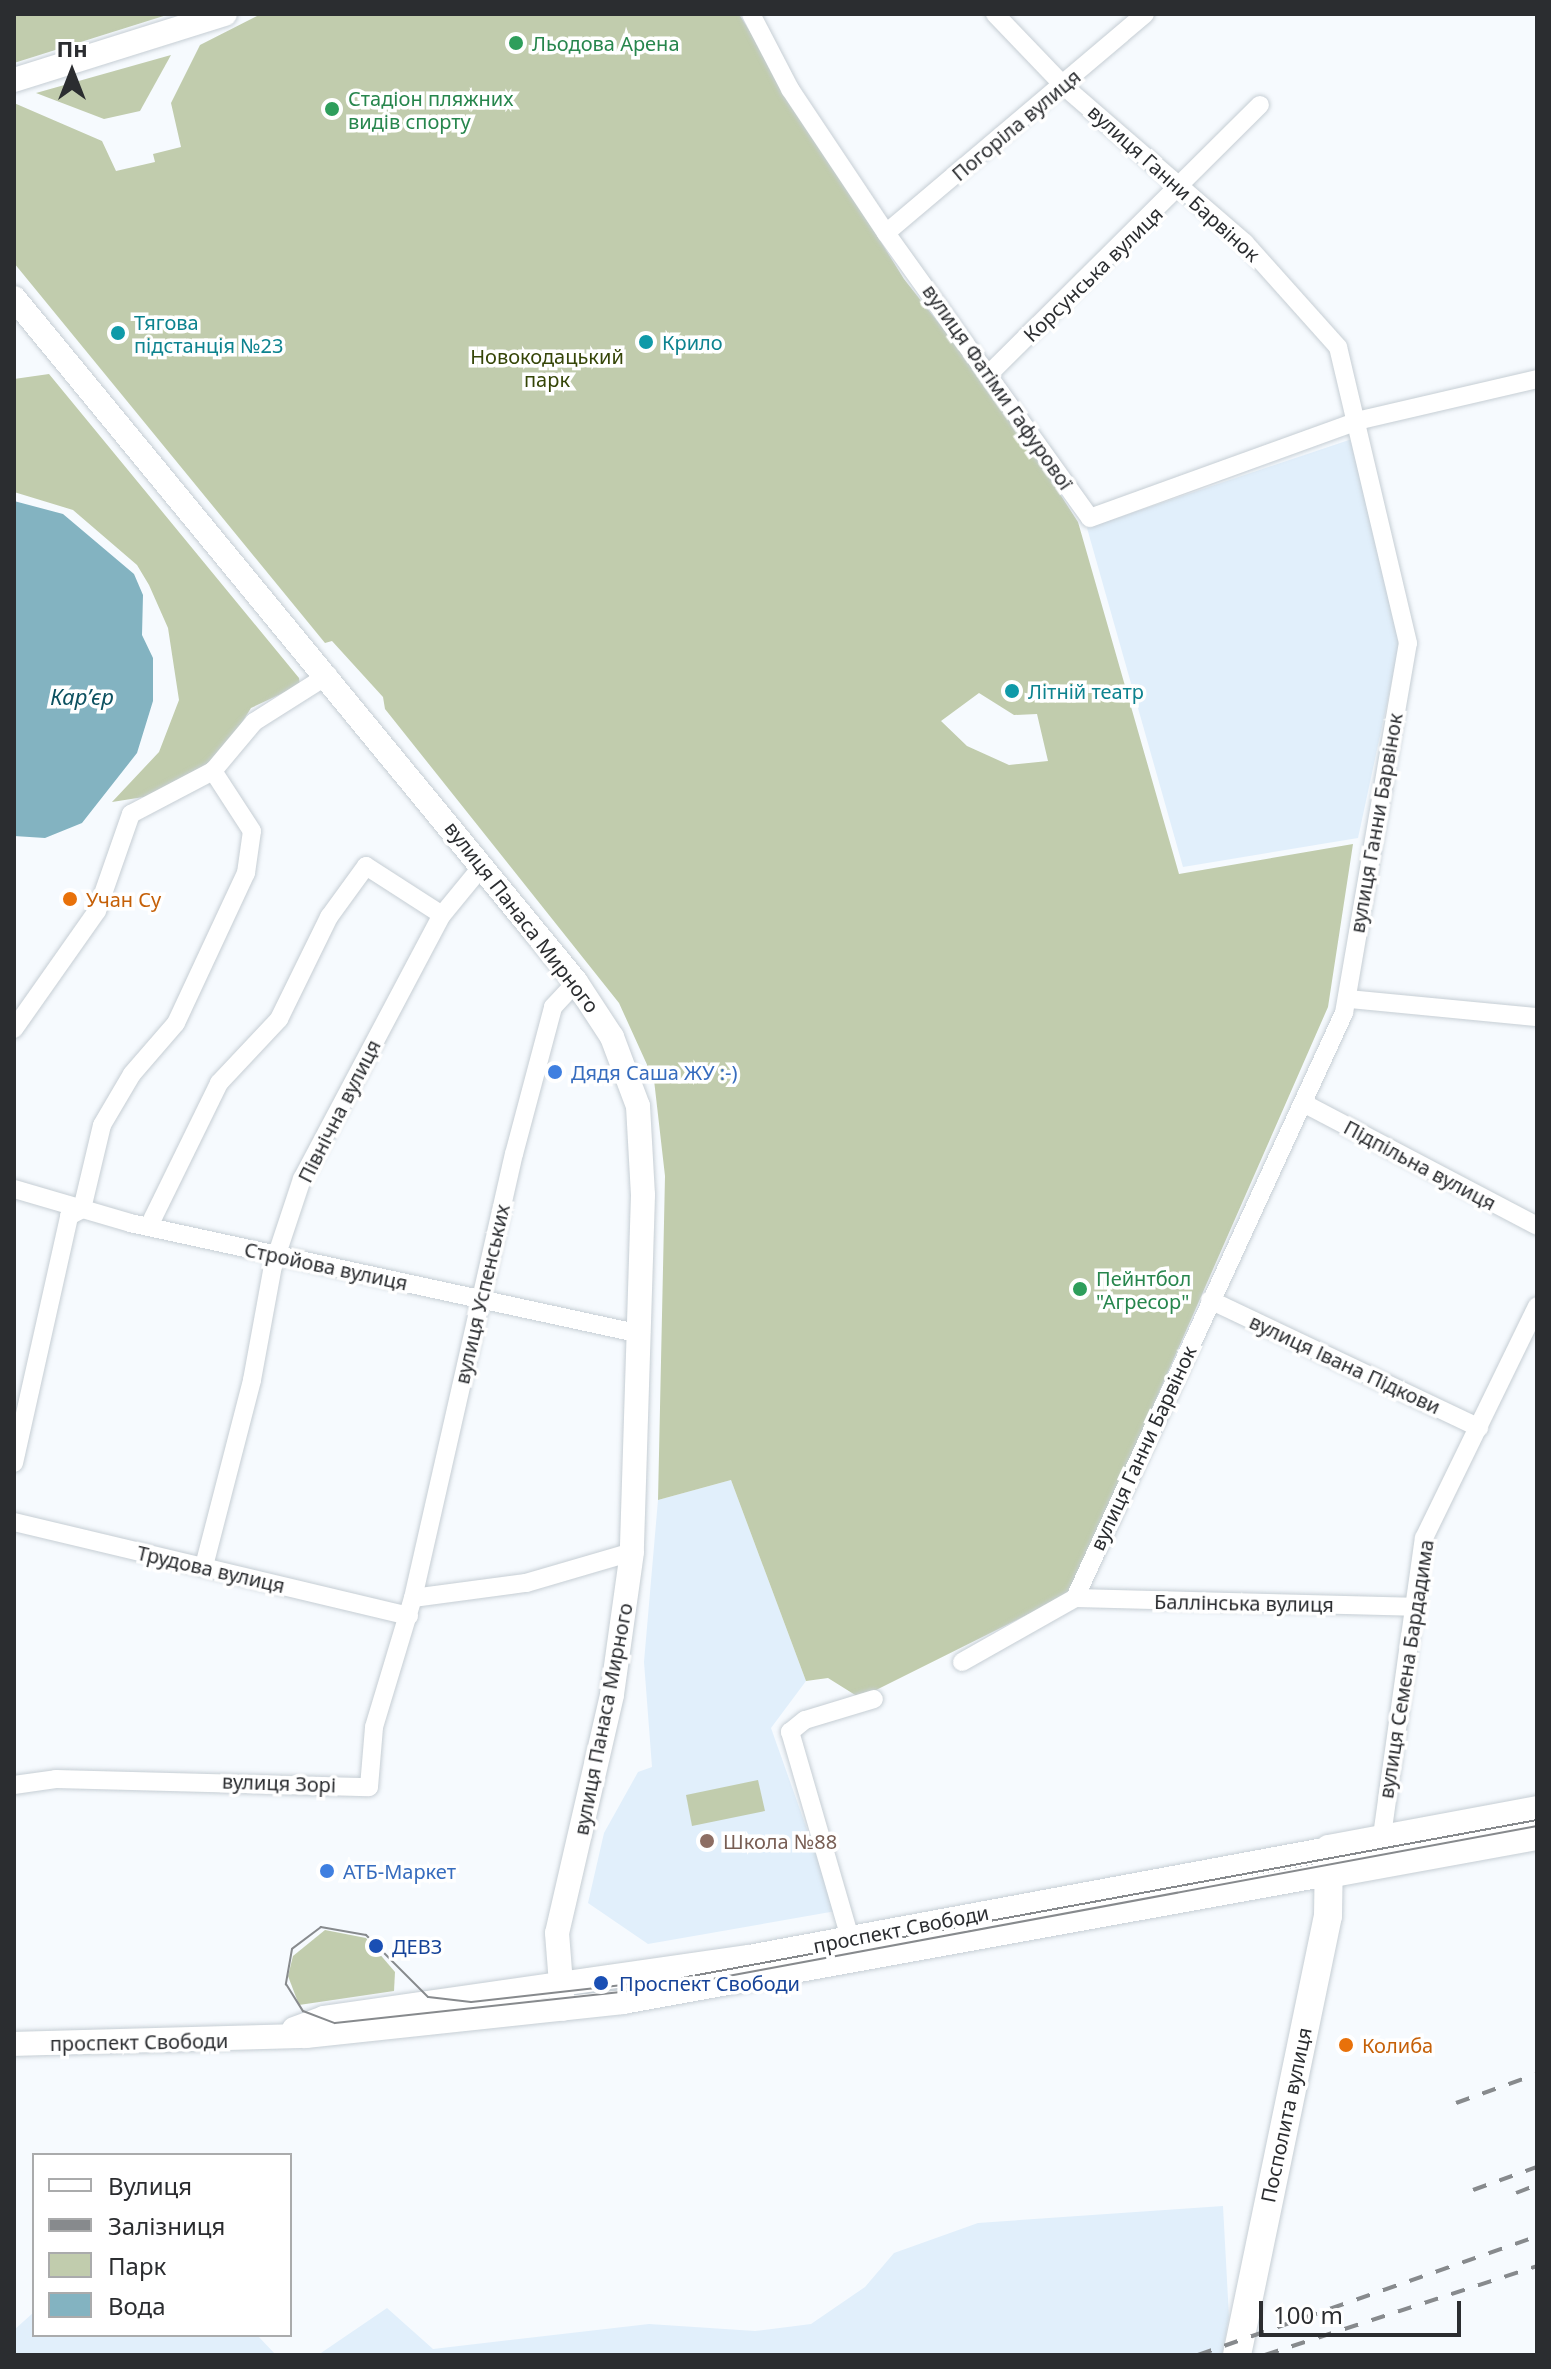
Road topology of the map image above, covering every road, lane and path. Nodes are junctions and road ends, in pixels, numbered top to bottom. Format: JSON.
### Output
{"nodes":[{"id":1,"x":225,"y":14,"type":"edge"},
{"id":2,"x":995,"y":14,"type":"edge"},
{"id":3,"x":1145,"y":14,"type":"edge"},
{"id":4,"x":754,"y":15,"type":"edge"},
{"id":5,"x":14,"y":80,"type":"edge"},
{"id":6,"x":1064,"y":86,"type":"junction"},
{"id":7,"x":1260,"y":105,"type":"dead end"},
{"id":8,"x":1183,"y":188,"type":"junction"},
{"id":9,"x":886,"y":233,"type":"junction"},
{"id":10,"x":14,"y":298,"type":"edge"},
{"id":11,"x":991,"y":372,"type":"junction"},
{"id":12,"x":1537,"y":379,"type":"edge"},
{"id":13,"x":1361,"y":420,"type":"junction"},
{"id":14,"x":328,"y":675,"type":"junction"},
{"id":15,"x":213,"y":771,"type":"junction"},
{"id":16,"x":483,"y":865,"type":"junction"},
{"id":17,"x":442,"y":915,"type":"junction"},
{"id":18,"x":576,"y":982,"type":"junction"},
{"id":19,"x":1349,"y":999,"type":"junction"},
{"id":20,"x":1537,"y":1017,"type":"edge"},
{"id":21,"x":14,"y":1029,"type":"edge"},
{"id":22,"x":1303,"y":1103,"type":"junction"},
{"id":23,"x":14,"y":1189,"type":"edge"},
{"id":24,"x":82,"y":1209,"type":"junction"},
{"id":25,"x":151,"y":1222,"type":"junction"},
{"id":26,"x":1537,"y":1226,"type":"edge"},
{"id":27,"x":278,"y":1253,"type":"junction"},
{"id":28,"x":481,"y":1300,"type":"junction"},
{"id":29,"x":1210,"y":1300,"type":"junction"},
{"id":30,"x":1537,"y":1306,"type":"edge"},
{"id":31,"x":641,"y":1334,"type":"junction"},
{"id":32,"x":1479,"y":1428,"type":"junction"},
{"id":33,"x":14,"y":1463,"type":"edge"},
{"id":34,"x":14,"y":1522,"type":"edge"},
{"id":35,"x":632,"y":1552,"type":"junction"},
{"id":36,"x":204,"y":1566,"type":"junction"},
{"id":37,"x":1075,"y":1598,"type":"junction"},
{"id":38,"x":411,"y":1607,"type":"junction"},
{"id":39,"x":1413,"y":1607,"type":"junction"},
{"id":40,"x":962,"y":1662,"type":"dead end"},
{"id":41,"x":874,"y":1699,"type":"dead end"},
{"id":42,"x":14,"y":1785,"type":"edge"},
{"id":43,"x":1537,"y":1810,"type":"edge"},
{"id":44,"x":1537,"y":1836,"type":"edge"},
{"id":45,"x":1381,"y":1852,"type":"junction"},
{"id":46,"x":1329,"y":1862,"type":"junction"},
{"id":47,"x":850,"y":1938,"type":"junction"},
{"id":48,"x":560,"y":1984,"type":"junction"},
{"id":49,"x":563,"y":2009,"type":"junction"},
{"id":50,"x":265,"y":2039,"type":"junction"},
{"id":51,"x":14,"y":2044,"type":"edge"},
{"id":52,"x":1237,"y":2355,"type":"edge"}],
"edges":[{"from":1,"to":5,"type":"main road"},
{"from":2,"to":6,"type":"street","name":"вулиця Ганни Барвінок"},
{"from":3,"to":6,"type":"street","name":"Погоріла вулиця"},
{"from":4,"to":9,"type":"street","name":"вулиця Фатіми Гафурової"},
{"from":6,"to":8,"type":"street","name":"вулиця Ганни Барвінок"},
{"from":6,"to":9,"type":"street","name":"Погоріла вулиця"},
{"from":7,"to":8,"type":"street","name":"Корсунська вулиця"},
{"from":8,"to":11,"type":"street","name":"Корсунська вулиця"},
{"from":8,"to":13,"type":"street","name":"вулиця Ганни Барвінок"},
{"from":9,"to":11,"type":"street","name":"вулиця Фатіми Гафурової"},
{"from":10,"to":14,"type":"main road","name":"вулиця Панаса Мирного"},
{"from":11,"to":13,"type":"street","name":"вулиця Фатіми Гафурової"},
{"from":12,"to":13,"type":"street"},
{"from":13,"to":19,"type":"street","name":"вулиця Ганни Барвінок"},
{"from":14,"to":15,"type":"street"},
{"from":14,"to":16,"type":"main road","name":"вулиця Панаса Мирного"},
{"from":15,"to":21,"type":"street"},
{"from":15,"to":24,"type":"street"},
{"from":16,"to":17,"type":"street","name":"Північна вулиця"},
{"from":16,"to":18,"type":"main road","name":"вулиця Панаса Мирного"},
{"from":17,"to":25,"type":"street"},
{"from":17,"to":27,"type":"street","name":"Північна вулиця"},
{"from":18,"to":28,"type":"street","name":"вулиця Успенських"},
{"from":18,"to":31,"type":"main road","name":"вулиця Панаса Мирного"},
{"from":19,"to":20,"type":"street"},
{"from":19,"to":22,"type":"street","name":"вулиця Ганни Барвінок"},
{"from":22,"to":26,"type":"street","name":"Підпільна вулиця"},
{"from":22,"to":29,"type":"street","name":"вулиця Ганни Барвінок"},
{"from":23,"to":24,"type":"street","name":"Стройова вулиця"},
{"from":24,"to":25,"type":"street","name":"Стройова вулиця"},
{"from":24,"to":33,"type":"street"},
{"from":25,"to":27,"type":"street","name":"Стройова вулиця"},
{"from":27,"to":28,"type":"street","name":"Стройова вулиця"},
{"from":27,"to":36,"type":"street","name":"Північна вулиця"},
{"from":28,"to":31,"type":"street","name":"Стройова вулиця"},
{"from":28,"to":38,"type":"street","name":"вулиця Успенських"},
{"from":29,"to":32,"type":"street","name":"вулиця Івана Підкови"},
{"from":29,"to":37,"type":"street","name":"вулиця Ганни Барвінок"},
{"from":30,"to":32,"type":"street","name":"вулиця Семена Бардадима"},
{"from":31,"to":35,"type":"main road","name":"вулиця Панаса Мирного"},
{"from":32,"to":39,"type":"street","name":"вулиця Семена Бардадима"},
{"from":34,"to":36,"type":"street","name":"Трудова вулиця"},
{"from":35,"to":38,"type":"street","name":"Трудова вулиця"},
{"from":35,"to":48,"type":"main road","name":"вулиця Панаса Мирного"},
{"from":36,"to":38,"type":"street","name":"Трудова вулиця"},
{"from":37,"to":39,"type":"street","name":"Баллінська вулиця"},
{"from":37,"to":40,"type":"street"},
{"from":38,"to":42,"type":"street","name":"вулиця Зорі"},
{"from":39,"to":45,"type":"street","name":"вулиця Семена Бардадима"},
{"from":41,"to":47,"type":"street"},
{"from":43,"to":45,"type":"highway","name":"проспект Свободи"},
{"from":44,"to":45,"type":"highway","name":"проспект Свободи"},
{"from":45,"to":46,"type":"highway","name":"проспект Свободи"},
{"from":46,"to":47,"type":"main road","name":"проспект Свободи"},
{"from":46,"to":49,"type":"main road","name":"проспект Свободи"},
{"from":46,"to":52,"type":"highway","name":"Посполита вулиця"},
{"from":47,"to":48,"type":"main road","name":"проспект Свободи"},
{"from":48,"to":49,"type":"main road","name":"вулиця Панаса Мирного"},
{"from":48,"to":50,"type":"main road","name":"проспект Свободи"},
{"from":49,"to":50,"type":"main road","name":"проспект Свободи"},
{"from":50,"to":51,"type":"main road","name":"проспект Свободи"}]}
